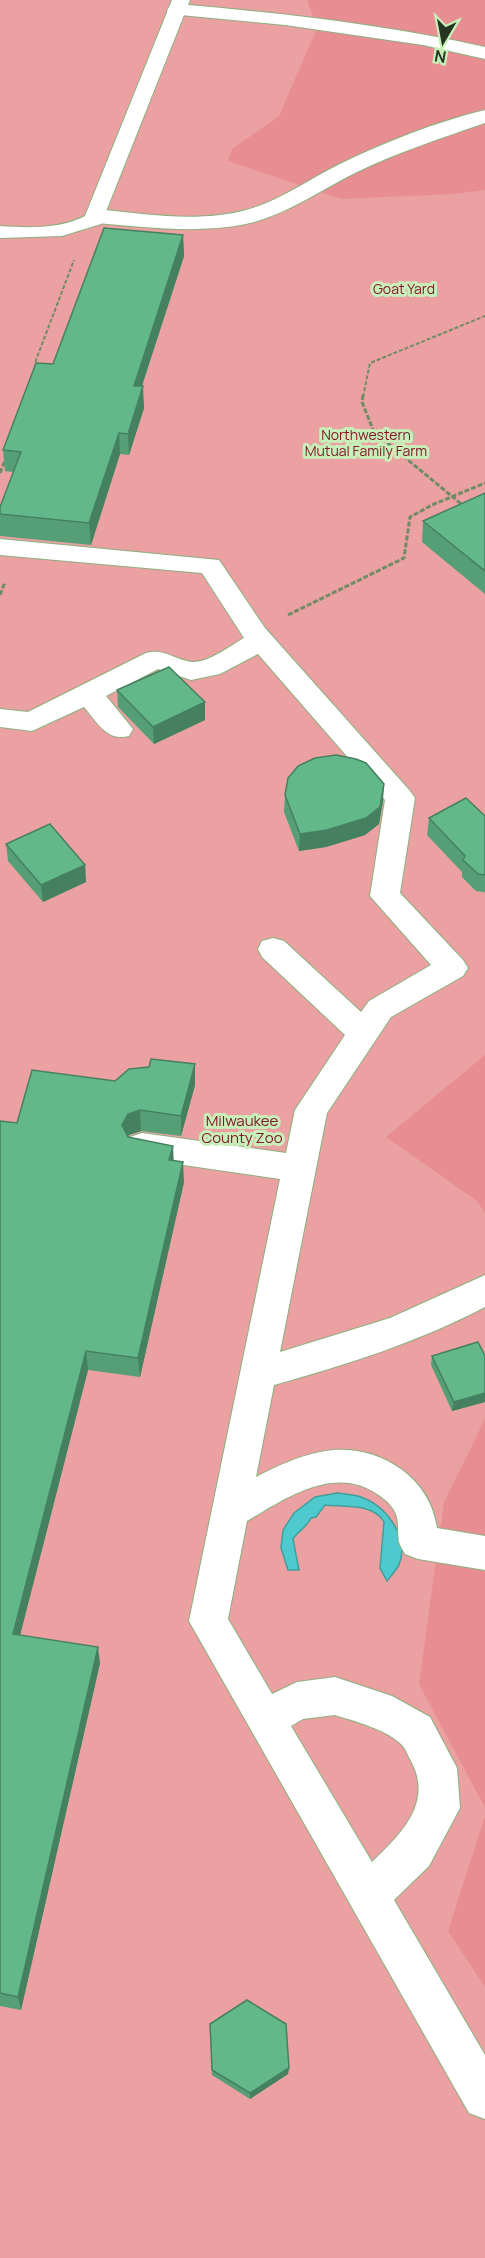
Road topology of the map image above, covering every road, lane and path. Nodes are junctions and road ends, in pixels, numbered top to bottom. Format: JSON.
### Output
{"nodes":[{"id":1,"x":179,"y":5,"type":"edge"},
{"id":2,"x":485,"y":53,"type":"edge"},
{"id":3,"x":485,"y":116,"type":"edge"},
{"id":4,"x":96,"y":216,"type":"junction"},
{"id":5,"x":0,"y":232,"type":"edge"},
{"id":6,"x":77,"y":251,"type":"dead end"},
{"id":7,"x":485,"y":316,"type":"edge"},
{"id":8,"x":34,"y":377,"type":"edge"},
{"id":9,"x":8,"y":452,"type":"edge"},
{"id":10,"x":0,"y":473,"type":"edge"},
{"id":11,"x":485,"y":483,"type":"edge"},
{"id":12,"x":452,"y":496,"type":"junction"},
{"id":13,"x":469,"y":510,"type":"edge"},
{"id":14,"x":0,"y":547,"type":"edge"},
{"id":15,"x":256,"y":634,"type":"junction"},
{"id":16,"x":88,"y":694,"type":"junction"},
{"id":17,"x":0,"y":718,"type":"edge"},
{"id":18,"x":119,"y":729,"type":"dead end"},
{"id":19,"x":273,"y":949,"type":"dead end"},
{"id":20,"x":364,"y":1033,"type":"junction"},
{"id":21,"x":142,"y":1146,"type":"edge"},
{"id":22,"x":299,"y":1168,"type":"junction"},
{"id":23,"x":485,"y":1290,"type":"edge"},
{"id":24,"x":257,"y":1374,"type":"junction"},
{"id":25,"x":230,"y":1511,"type":"junction"},
{"id":26,"x":485,"y":1553,"type":"edge"},
{"id":27,"x":266,"y":1719,"type":"junction"},
{"id":28,"x":368,"y":1895,"type":"junction"},
{"id":29,"x":485,"y":2097,"type":"edge"}],
"edges":[{"from":1,"to":2,"type":"street"},
{"from":1,"to":4,"type":"lane"},
{"from":3,"to":4,"type":"street"},
{"from":4,"to":5,"type":"lane"},
{"from":6,"to":8,"type":"path"},
{"from":7,"to":12,"type":"path"},
{"from":9,"to":10,"type":"path"},
{"from":11,"to":12,"type":"path"},
{"from":12,"to":13,"type":"path"},
{"from":12,"to":15,"type":"path"},
{"from":14,"to":15,"type":"street"},
{"from":15,"to":16,"type":"street"},
{"from":15,"to":20,"type":"street"},
{"from":16,"to":17,"type":"street"},
{"from":16,"to":18,"type":"street"},
{"from":19,"to":20,"type":"street"},
{"from":20,"to":22,"type":"street"},
{"from":21,"to":22,"type":"street"},
{"from":22,"to":24,"type":"street"},
{"from":23,"to":24,"type":"street"},
{"from":24,"to":25,"type":"street"},
{"from":25,"to":26,"type":"street"},
{"from":25,"to":27,"type":"street"},
{"from":27,"to":28,"type":"street"},
{"from":27,"to":28,"type":"street"},
{"from":28,"to":29,"type":"street"}]}
